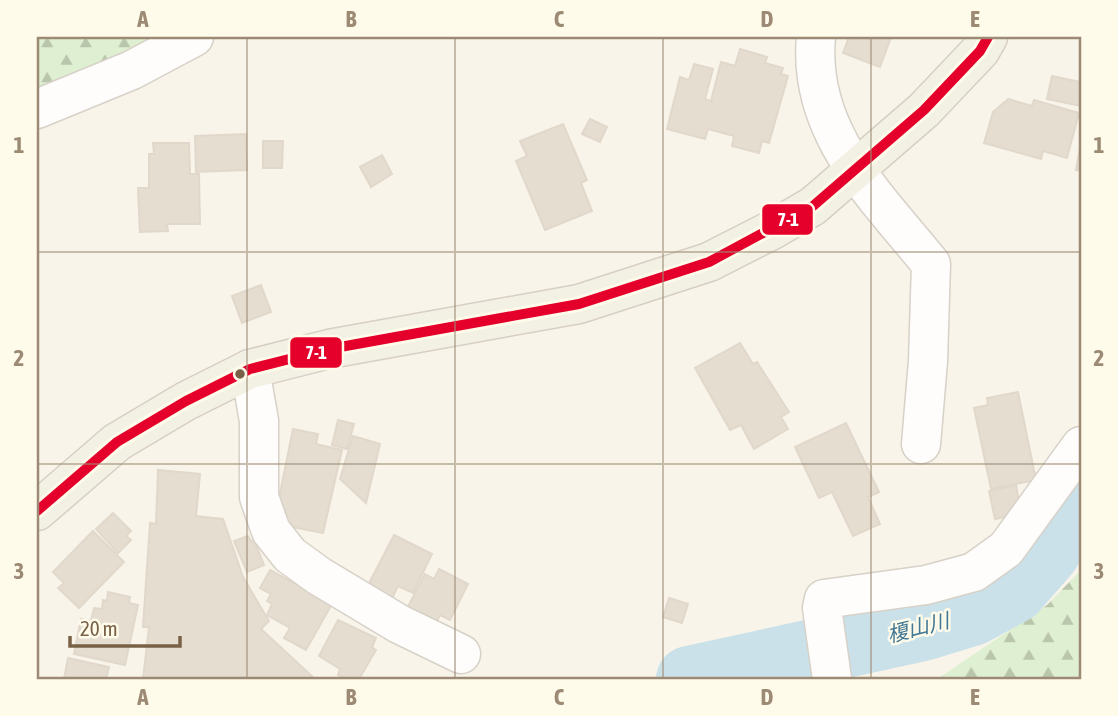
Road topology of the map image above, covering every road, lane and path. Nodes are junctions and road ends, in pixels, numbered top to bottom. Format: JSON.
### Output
{"nodes":[{"id":1,"x":194,"y":37,"type":"edge"},
{"id":2,"x":816,"y":37,"type":"edge"},
{"id":3,"x":988,"y":37,"type":"edge"},
{"id":4,"x":37,"y":109,"type":"edge"},
{"id":5,"x":854,"y":170,"type":"junction"},
{"id":6,"x":250,"y":369,"type":"junction"},
{"id":7,"x":921,"y":444,"type":"dead end"},
{"id":8,"x":1081,"y":446,"type":"edge"},
{"id":9,"x":37,"y":511,"type":"edge"},
{"id":10,"x":461,"y":654,"type":"dead end"},
{"id":11,"x":832,"y":679,"type":"edge"}],
"edges":[{"from":1,"to":4,"type":"street"},
{"from":2,"to":5,"type":"street"},
{"from":3,"to":5,"type":"main road"},
{"from":5,"to":6,"type":"main road"},
{"from":5,"to":7,"type":"street"},
{"from":6,"to":9,"type":"main road"},
{"from":6,"to":10,"type":"street"},
{"from":8,"to":11,"type":"street"}]}
